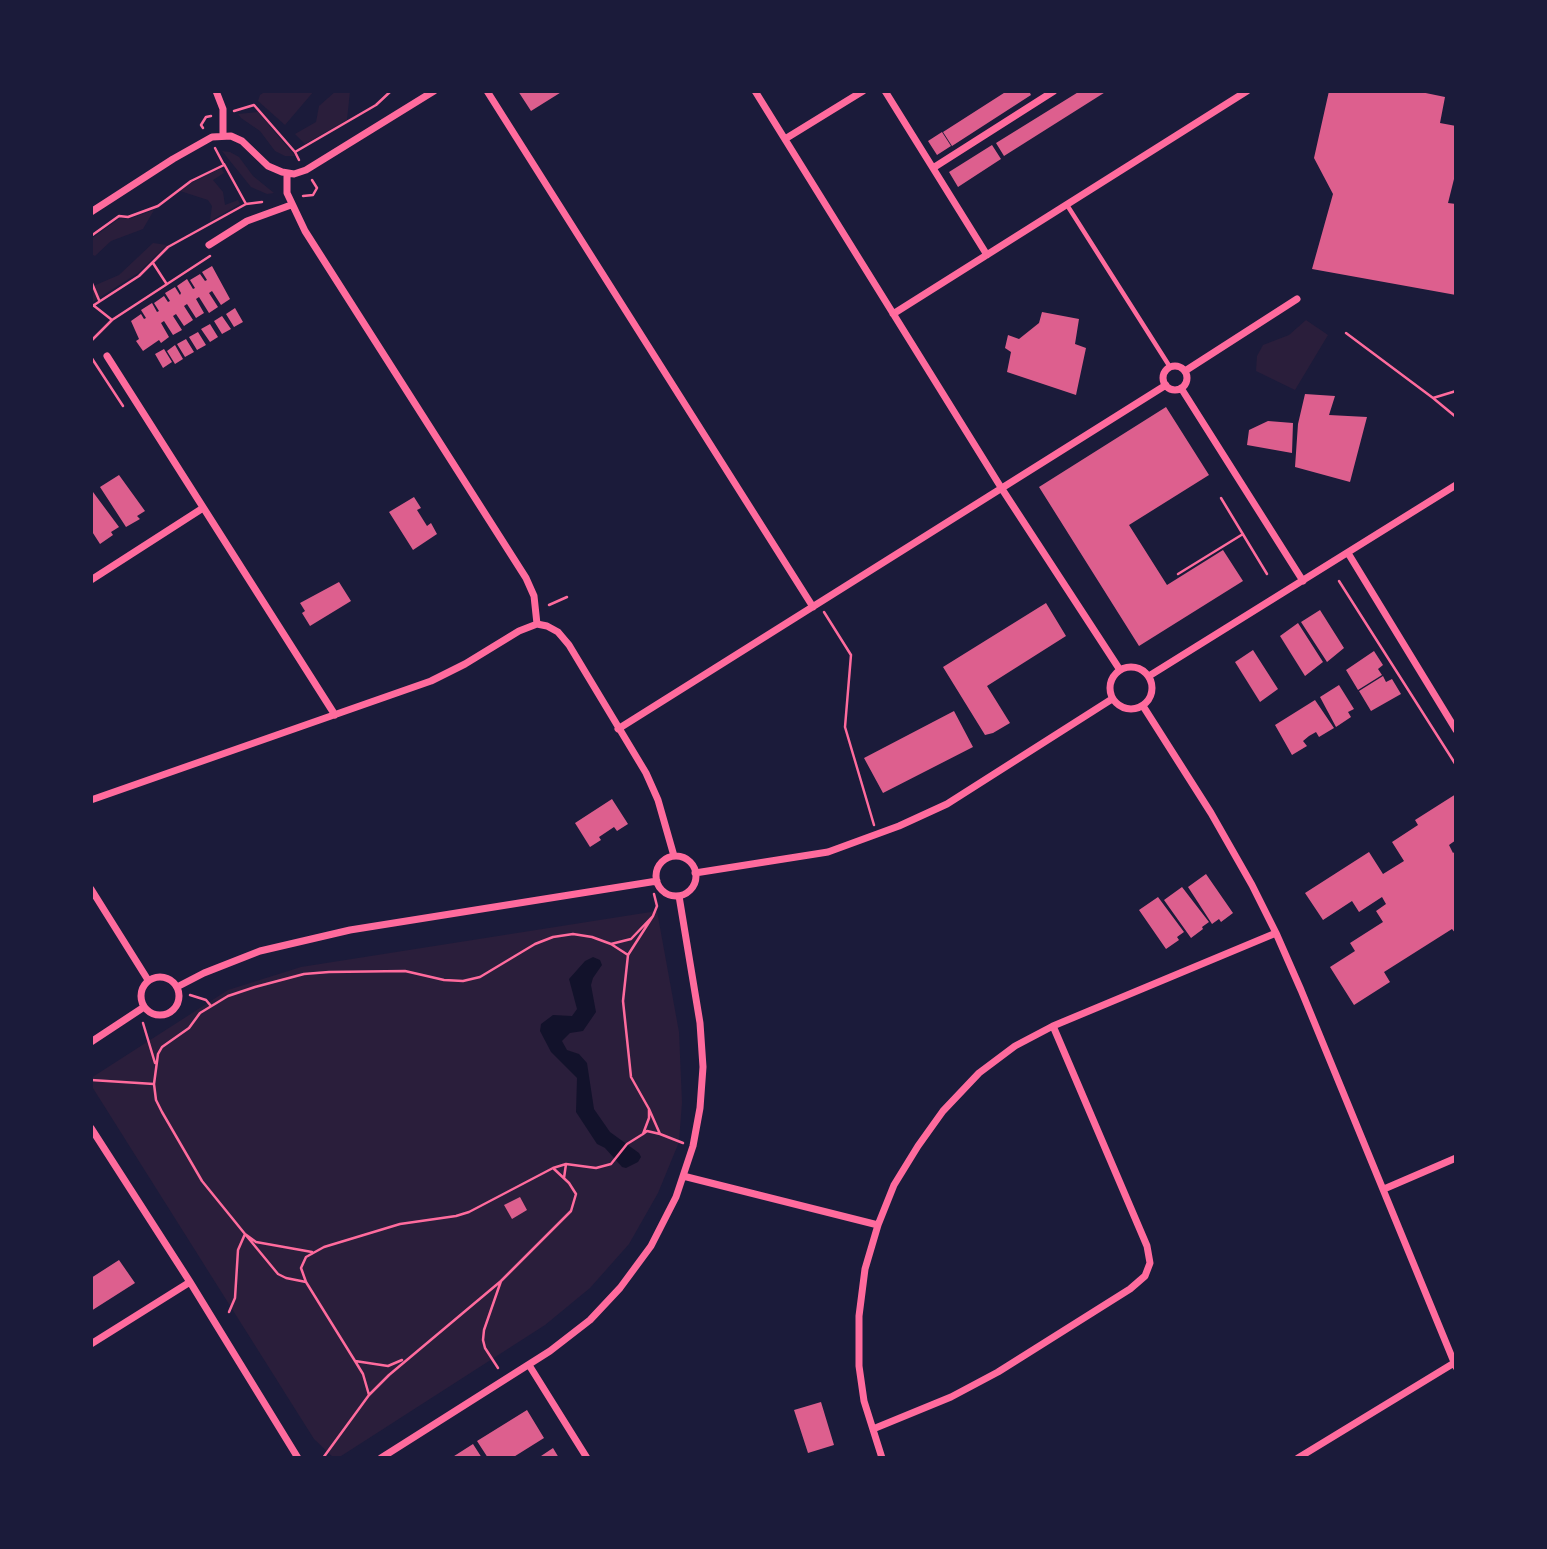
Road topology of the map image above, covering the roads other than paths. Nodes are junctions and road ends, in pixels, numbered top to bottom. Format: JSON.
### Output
{"nodes":[{"id":1,"x":216,"y":91,"type":"edge"},
{"id":2,"x":434,"y":91,"type":"edge"},
{"id":3,"x":487,"y":91,"type":"edge"},
{"id":4,"x":755,"y":91,"type":"edge"},
{"id":5,"x":863,"y":91,"type":"edge"},
{"id":6,"x":885,"y":91,"type":"edge"},
{"id":7,"x":1054,"y":91,"type":"edge"},
{"id":8,"x":1247,"y":91,"type":"edge"},
{"id":9,"x":223,"y":136,"type":"junction"},
{"id":10,"x":785,"y":139,"type":"junction"},
{"id":11,"x":933,"y":168,"type":"junction"},
{"id":12,"x":287,"y":173,"type":"junction"},
{"id":13,"x":290,"y":201,"type":"junction"},
{"id":14,"x":1067,"y":205,"type":"junction"},
{"id":15,"x":91,"y":212,"type":"edge"},
{"id":16,"x":209,"y":245,"type":"dead end"},
{"id":17,"x":987,"y":255,"type":"junction"},
{"id":18,"x":1297,"y":299,"type":"dead end"},
{"id":19,"x":893,"y":314,"type":"junction"},
{"id":20,"x":107,"y":356,"type":"dead end"},
{"id":21,"x":1170,"y":367,"type":"junction"},
{"id":22,"x":1185,"y":370,"type":"junction"},
{"id":23,"x":1166,"y":385,"type":"junction"},
{"id":24,"x":1181,"y":388,"type":"junction"},
{"id":25,"x":1456,"y":485,"type":"edge"},
{"id":26,"x":1002,"y":489,"type":"junction"},
{"id":27,"x":203,"y":508,"type":"junction"},
{"id":28,"x":1348,"y":553,"type":"junction"},
{"id":29,"x":91,"y":580,"type":"edge"},
{"id":30,"x":1303,"y":581,"type":"junction"},
{"id":31,"x":816,"y":605,"type":"junction"},
{"id":32,"x":537,"y":624,"type":"junction"},
{"id":33,"x":1120,"y":670,"type":"junction"},
{"id":34,"x":1149,"y":676,"type":"junction"},
{"id":35,"x":1112,"y":699,"type":"junction"},
{"id":36,"x":1143,"y":706,"type":"junction"},
{"id":37,"x":335,"y":715,"type":"junction"},
{"id":38,"x":618,"y":729,"type":"junction"},
{"id":39,"x":1456,"y":730,"type":"edge"},
{"id":40,"x":91,"y":800,"type":"edge"},
{"id":41,"x":674,"y":856,"type":"junction"},
{"id":42,"x":695,"y":873,"type":"junction"},
{"id":43,"x":657,"y":881,"type":"junction"},
{"id":44,"x":91,"y":889,"type":"edge"},
{"id":45,"x":679,"y":896,"type":"junction"},
{"id":46,"x":1276,"y":933,"type":"junction"},
{"id":47,"x":148,"y":980,"type":"junction"},
{"id":48,"x":177,"y":987,"type":"junction"},
{"id":49,"x":144,"y":1007,"type":"junction"},
{"id":50,"x":1053,"y":1026,"type":"junction"},
{"id":51,"x":91,"y":1042,"type":"edge"},
{"id":52,"x":91,"y":1128,"type":"edge"},
{"id":53,"x":1456,"y":1157,"type":"edge"},
{"id":54,"x":683,"y":1176,"type":"junction"},
{"id":55,"x":1384,"y":1189,"type":"junction"},
{"id":56,"x":878,"y":1225,"type":"junction"},
{"id":57,"x":190,"y":1282,"type":"junction"},
{"id":58,"x":91,"y":1344,"type":"edge"},
{"id":59,"x":528,"y":1365,"type":"junction"},
{"id":60,"x":1455,"y":1365,"type":"edge"},
{"id":61,"x":873,"y":1429,"type":"junction"},
{"id":62,"x":298,"y":1458,"type":"edge"},
{"id":63,"x":381,"y":1458,"type":"edge"},
{"id":64,"x":587,"y":1458,"type":"edge"},
{"id":65,"x":882,"y":1458,"type":"edge"},
{"id":66,"x":1298,"y":1458,"type":"edge"}],
"edges":[{"from":1,"to":9,"type":"street"},
{"from":2,"to":12,"type":"street"},
{"from":3,"to":31,"type":"street"},
{"from":4,"to":10,"type":"street"},
{"from":5,"to":10,"type":"street"},
{"from":6,"to":11,"type":"street"},
{"from":7,"to":11,"type":"street"},
{"from":8,"to":14,"type":"street"},
{"from":9,"to":12,"type":"street"},
{"from":9,"to":15,"type":"street"},
{"from":10,"to":19,"type":"street"},
{"from":11,"to":17,"type":"street"},
{"from":12,"to":13,"type":"street"},
{"from":13,"to":16,"type":"street"},
{"from":13,"to":32,"type":"street"},
{"from":14,"to":17,"type":"street"},
{"from":14,"to":21,"type":"lane"},
{"from":17,"to":19,"type":"street"},
{"from":18,"to":22,"type":"street"},
{"from":19,"to":26,"type":"street"},
{"from":20,"to":27,"type":"street"},
{"from":21,"to":22,"type":"street"},
{"from":21,"to":23,"type":"street"},
{"from":22,"to":24,"type":"street"},
{"from":23,"to":24,"type":"street"},
{"from":23,"to":26,"type":"street"},
{"from":24,"to":30,"type":"street"},
{"from":25,"to":28,"type":"street"},
{"from":26,"to":31,"type":"street"},
{"from":26,"to":33,"type":"street"},
{"from":27,"to":29,"type":"street"},
{"from":27,"to":37,"type":"street"},
{"from":28,"to":30,"type":"street"},
{"from":28,"to":39,"type":"street"},
{"from":30,"to":34,"type":"street"},
{"from":31,"to":38,"type":"street"},
{"from":32,"to":37,"type":"street"},
{"from":32,"to":38,"type":"street"},
{"from":33,"to":34,"type":"street"},
{"from":33,"to":35,"type":"street"},
{"from":34,"to":36,"type":"street"},
{"from":35,"to":36,"type":"street"},
{"from":35,"to":42,"type":"street"},
{"from":36,"to":46,"type":"street"},
{"from":37,"to":40,"type":"street"},
{"from":38,"to":41,"type":"street"},
{"from":41,"to":42,"type":"street"},
{"from":41,"to":43,"type":"street"},
{"from":42,"to":45,"type":"street"},
{"from":43,"to":45,"type":"street"},
{"from":43,"to":48,"type":"street"},
{"from":44,"to":47,"type":"street"},
{"from":45,"to":54,"type":"street"},
{"from":46,"to":50,"type":"street"},
{"from":46,"to":55,"type":"street"},
{"from":47,"to":48,"type":"street"},
{"from":47,"to":49,"type":"street"},
{"from":48,"to":49,"type":"street"},
{"from":49,"to":51,"type":"street"},
{"from":50,"to":56,"type":"street"},
{"from":50,"to":61,"type":"street"},
{"from":52,"to":57,"type":"street"},
{"from":53,"to":55,"type":"street"},
{"from":54,"to":56,"type":"street"},
{"from":54,"to":59,"type":"street"},
{"from":55,"to":60,"type":"street"},
{"from":56,"to":61,"type":"street"},
{"from":57,"to":58,"type":"street"},
{"from":57,"to":62,"type":"street"},
{"from":59,"to":63,"type":"street"},
{"from":59,"to":64,"type":"street"},
{"from":60,"to":66,"type":"street"},
{"from":61,"to":65,"type":"street"}]}
